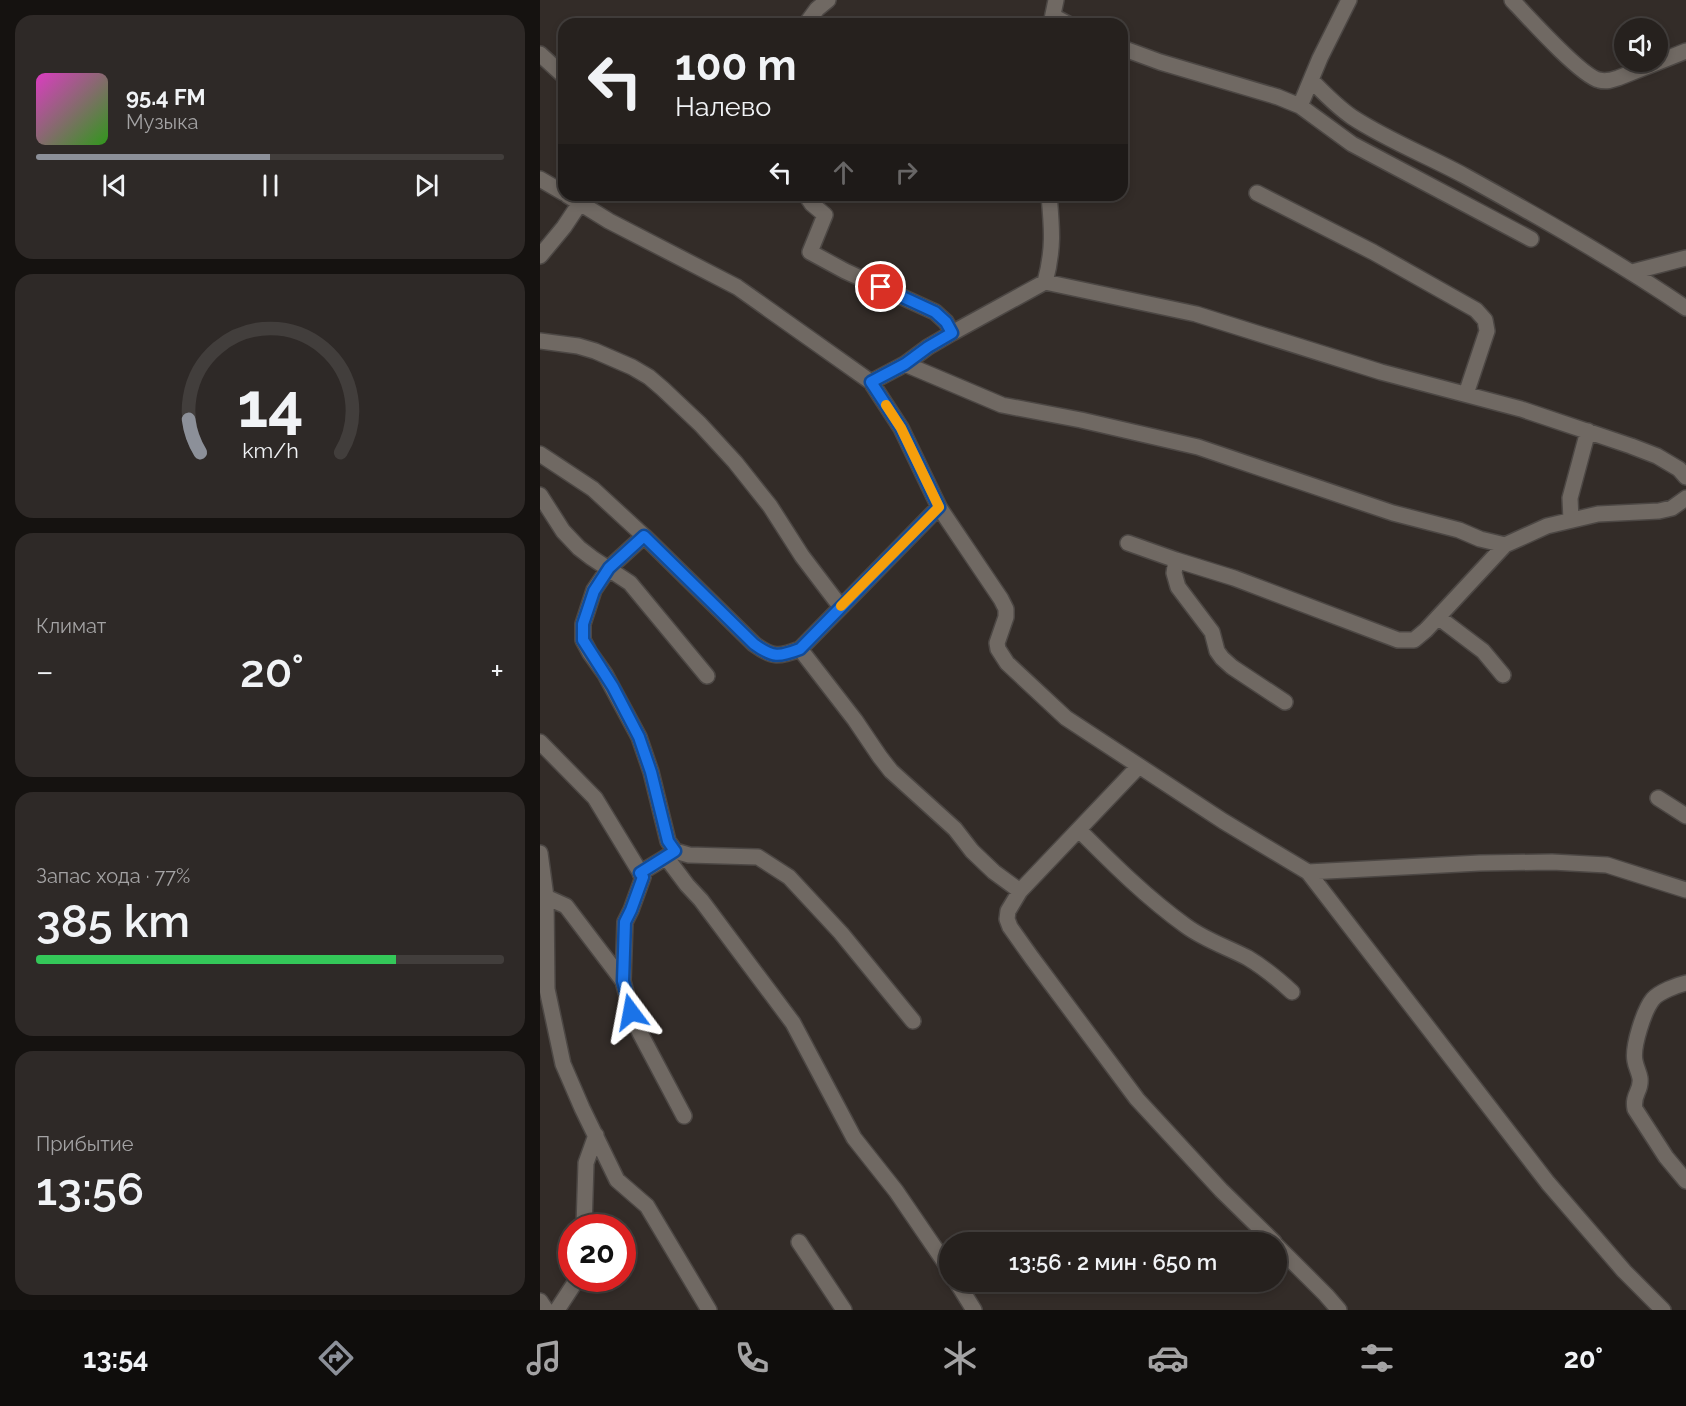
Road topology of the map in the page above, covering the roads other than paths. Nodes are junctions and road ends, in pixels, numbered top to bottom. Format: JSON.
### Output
{"nodes":[{"id":1,"x":828,"y":0,"type":"edge"},
{"id":2,"x":1056,"y":0,"type":"edge"},
{"id":3,"x":1349,"y":0,"type":"edge"},
{"id":4,"x":1512,"y":0,"type":"edge"},
{"id":5,"x":812,"y":18,"type":"edge"},
{"id":6,"x":1052,"y":18,"type":"edge"},
{"id":7,"x":1128,"y":50,"type":"edge"},
{"id":8,"x":1686,"y":51,"type":"edge"},
{"id":9,"x":540,"y":54,"type":"edge"},
{"id":10,"x":558,"y":70,"type":"edge"},
{"id":11,"x":1311,"y":80,"type":"junction"},
{"id":12,"x":1300,"y":106,"type":"junction"},
{"id":13,"x":540,"y":179,"type":"edge"},
{"id":14,"x":558,"y":188,"type":"edge"},
{"id":15,"x":1257,"y":193,"type":"dead end"},
{"id":16,"x":566,"y":201,"type":"edge"},
{"id":17,"x":580,"y":201,"type":"edge"},
{"id":18,"x":810,"y":201,"type":"edge"},
{"id":19,"x":1050,"y":201,"type":"edge"},
{"id":20,"x":1531,"y":238,"type":"dead end"},
{"id":21,"x":540,"y":256,"type":"edge"},
{"id":22,"x":1686,"y":258,"type":"edge"},
{"id":23,"x":1632,"y":272,"type":"junction"},
{"id":24,"x":1046,"y":282,"type":"junction"},
{"id":25,"x":1686,"y":308,"type":"edge"},
{"id":26,"x":952,"y":333,"type":"junction"},
{"id":27,"x":540,"y":341,"type":"edge"},
{"id":28,"x":905,"y":364,"type":"junction"},
{"id":29,"x":871,"y":382,"type":"junction"},
{"id":30,"x":1466,"y":394,"type":"junction"},
{"id":31,"x":1588,"y":431,"type":"junction"},
{"id":32,"x":540,"y":454,"type":"edge"},
{"id":33,"x":1686,"y":477,"type":"edge"},
{"id":34,"x":540,"y":495,"type":"edge"},
{"id":35,"x":1686,"y":498,"type":"edge"},
{"id":36,"x":939,"y":507,"type":"junction"},
{"id":37,"x":1571,"y":520,"type":"junction"},
{"id":38,"x":644,"y":536,"type":"junction"},
{"id":39,"x":1128,"y":543,"type":"dead end"},
{"id":40,"x":1505,"y":545,"type":"junction"},
{"id":41,"x":1176,"y":560,"type":"junction"},
{"id":42,"x":609,"y":568,"type":"junction"},
{"id":43,"x":840,"y":606,"type":"junction"},
{"id":44,"x":1438,"y":617,"type":"junction"},
{"id":45,"x":800,"y":649,"type":"junction"},
{"id":46,"x":1503,"y":675,"type":"dead end"},
{"id":47,"x":707,"y":676,"type":"dead end"},
{"id":48,"x":1285,"y":702,"type":"dead end"},
{"id":49,"x":540,"y":742,"type":"edge"},
{"id":50,"x":1139,"y":766,"type":"junction"},
{"id":51,"x":1658,"y":798,"type":"dead end"},
{"id":52,"x":1686,"y":816,"type":"edge"},
{"id":53,"x":1079,"y":830,"type":"junction"},
{"id":54,"x":540,"y":853,"type":"edge"},
{"id":55,"x":671,"y":854,"type":"junction"},
{"id":56,"x":1308,"y":872,"type":"junction"},
{"id":57,"x":640,"y":873,"type":"junction"},
{"id":58,"x":1686,"y":890,"type":"edge"},
{"id":59,"x":1020,"y":891,"type":"junction"},
{"id":60,"x":546,"y":897,"type":"junction"},
{"id":61,"x":623,"y":981,"type":"junction"},
{"id":62,"x":1686,"y":983,"type":"edge"},
{"id":63,"x":1292,"y":992,"type":"dead end"},
{"id":64,"x":913,"y":1021,"type":"dead end"},
{"id":65,"x":684,"y":1116,"type":"dead end"},
{"id":66,"x":596,"y":1135,"type":"junction"},
{"id":67,"x":1686,"y":1181,"type":"edge"},
{"id":68,"x":584,"y":1214,"type":"edge"},
{"id":69,"x":1264,"y":1232,"type":"edge"},
{"id":70,"x":799,"y":1242,"type":"dead end"},
{"id":71,"x":939,"y":1254,"type":"edge"},
{"id":72,"x":1287,"y":1255,"type":"edge"},
{"id":73,"x":569,"y":1292,"type":"edge"},
{"id":74,"x":963,"y":1292,"type":"edge"},
{"id":75,"x":540,"y":1301,"type":"edge"},
{"id":76,"x":546,"y":1310,"type":"edge"},
{"id":77,"x":557,"y":1310,"type":"edge"},
{"id":78,"x":709,"y":1310,"type":"edge"},
{"id":79,"x":844,"y":1310,"type":"edge"},
{"id":80,"x":974,"y":1310,"type":"edge"},
{"id":81,"x":1339,"y":1310,"type":"edge"},
{"id":82,"x":1663,"y":1310,"type":"edge"}],
"edges":[{"from":1,"to":5,"type":"street"},
{"from":2,"to":6,"type":"street"},
{"from":3,"to":11,"type":"street"},
{"from":4,"to":8,"type":"street"},
{"from":7,"to":12,"type":"street"},
{"from":9,"to":10,"type":"street"},
{"from":11,"to":12,"type":"street"},
{"from":11,"to":23,"type":"street"},
{"from":12,"to":20,"type":"street"},
{"from":13,"to":14,"type":"street"},
{"from":15,"to":30,"type":"street"},
{"from":16,"to":21,"type":"street"},
{"from":17,"to":29,"type":"street"},
{"from":18,"to":26,"type":"street"},
{"from":19,"to":24,"type":"street"},
{"from":22,"to":23,"type":"street"},
{"from":23,"to":25,"type":"street"},
{"from":24,"to":26,"type":"street"},
{"from":24,"to":30,"type":"street"},
{"from":26,"to":28,"type":"street"},
{"from":27,"to":43,"type":"street"},
{"from":28,"to":29,"type":"street"},
{"from":28,"to":40,"type":"street"},
{"from":29,"to":36,"type":"street"},
{"from":30,"to":31,"type":"street"},
{"from":31,"to":33,"type":"street"},
{"from":31,"to":37,"type":"street"},
{"from":32,"to":38,"type":"street"},
{"from":34,"to":42,"type":"street"},
{"from":35,"to":37,"type":"street"},
{"from":36,"to":43,"type":"street"},
{"from":36,"to":50,"type":"street"},
{"from":37,"to":40,"type":"street"},
{"from":38,"to":42,"type":"street"},
{"from":38,"to":45,"type":"street"},
{"from":39,"to":41,"type":"street"},
{"from":40,"to":44,"type":"street"},
{"from":41,"to":44,"type":"street"},
{"from":41,"to":48,"type":"street"},
{"from":42,"to":47,"type":"street"},
{"from":42,"to":55,"type":"street"},
{"from":43,"to":45,"type":"street"},
{"from":44,"to":46,"type":"street"},
{"from":45,"to":59,"type":"street"},
{"from":49,"to":57,"type":"street"},
{"from":50,"to":53,"type":"street"},
{"from":50,"to":56,"type":"street"},
{"from":51,"to":52,"type":"street"},
{"from":53,"to":59,"type":"street"},
{"from":53,"to":63,"type":"street"},
{"from":54,"to":60,"type":"street"},
{"from":55,"to":57,"type":"street"},
{"from":55,"to":64,"type":"street"},
{"from":55,"to":71,"type":"street"},
{"from":56,"to":58,"type":"street"},
{"from":56,"to":82,"type":"street"},
{"from":57,"to":61,"type":"street"},
{"from":59,"to":69,"type":"street"},
{"from":60,"to":61,"type":"street"},
{"from":60,"to":66,"type":"street"},
{"from":61,"to":65,"type":"street"},
{"from":62,"to":67,"type":"street"},
{"from":66,"to":68,"type":"street"},
{"from":66,"to":78,"type":"street"},
{"from":70,"to":79,"type":"street"},
{"from":72,"to":81,"type":"street"},
{"from":73,"to":77,"type":"street"},
{"from":74,"to":80,"type":"street"},
{"from":75,"to":76,"type":"street"}]}
